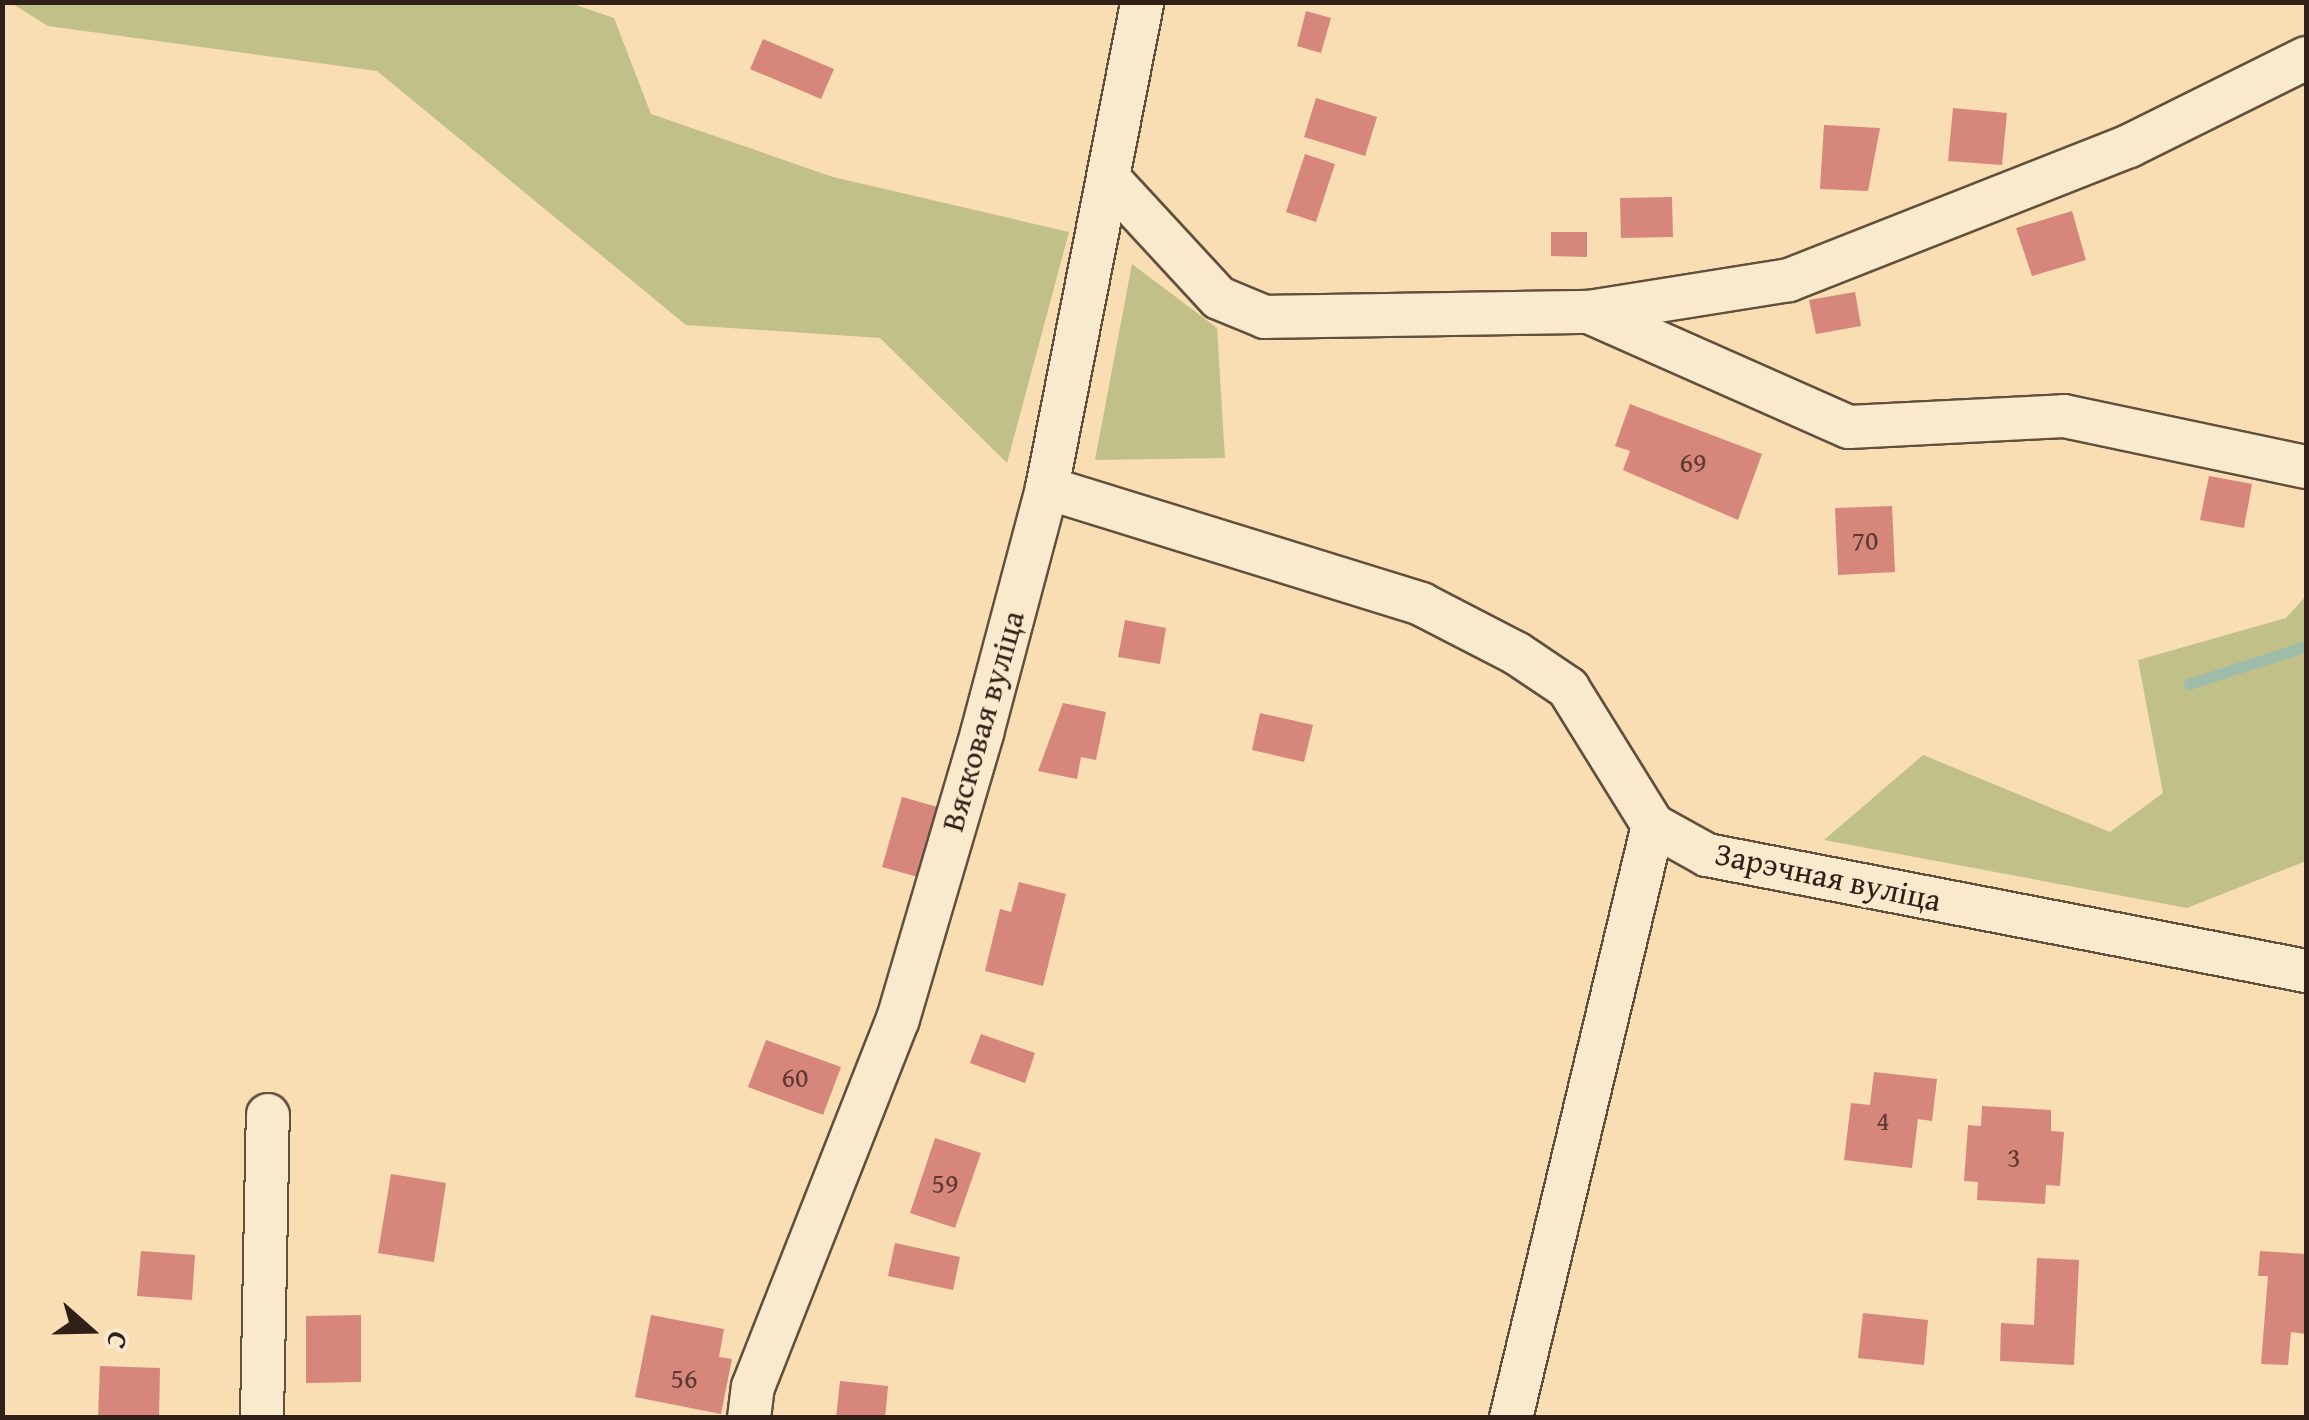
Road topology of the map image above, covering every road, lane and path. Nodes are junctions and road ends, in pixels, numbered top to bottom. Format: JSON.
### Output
{"nodes":[{"id":1,"x":1142,"y":2,"type":"edge"},
{"id":2,"x":2306,"y":58,"type":"edge"},
{"id":3,"x":1109,"y":179,"type":"junction"},
{"id":4,"x":1589,"y":312,"type":"junction"},
{"id":5,"x":2306,"y":468,"type":"edge"},
{"id":6,"x":1047,"y":488,"type":"junction"},
{"id":7,"x":1654,"y":826,"type":"junction"},
{"id":8,"x":2306,"y":971,"type":"edge"},
{"id":9,"x":268,"y":1115,"type":"dead end"},
{"id":10,"x":262,"y":1418,"type":"edge"},
{"id":11,"x":750,"y":1418,"type":"edge"},
{"id":12,"x":1511,"y":1418,"type":"edge"}],
"edges":[{"from":1,"to":3,"type":"street","name":"Вясковая вуліца"},
{"from":2,"to":4,"type":"street"},
{"from":3,"to":4,"type":"street"},
{"from":3,"to":6,"type":"street","name":"Вясковая вуліца"},
{"from":4,"to":5,"type":"street"},
{"from":6,"to":7,"type":"street","name":"Зарэчная вуліца"},
{"from":6,"to":11,"type":"street","name":"Вясковая вуліца"},
{"from":7,"to":8,"type":"street","name":"Зарэчная вуліца"},
{"from":7,"to":12,"type":"street"},
{"from":9,"to":10,"type":"street"}]}
